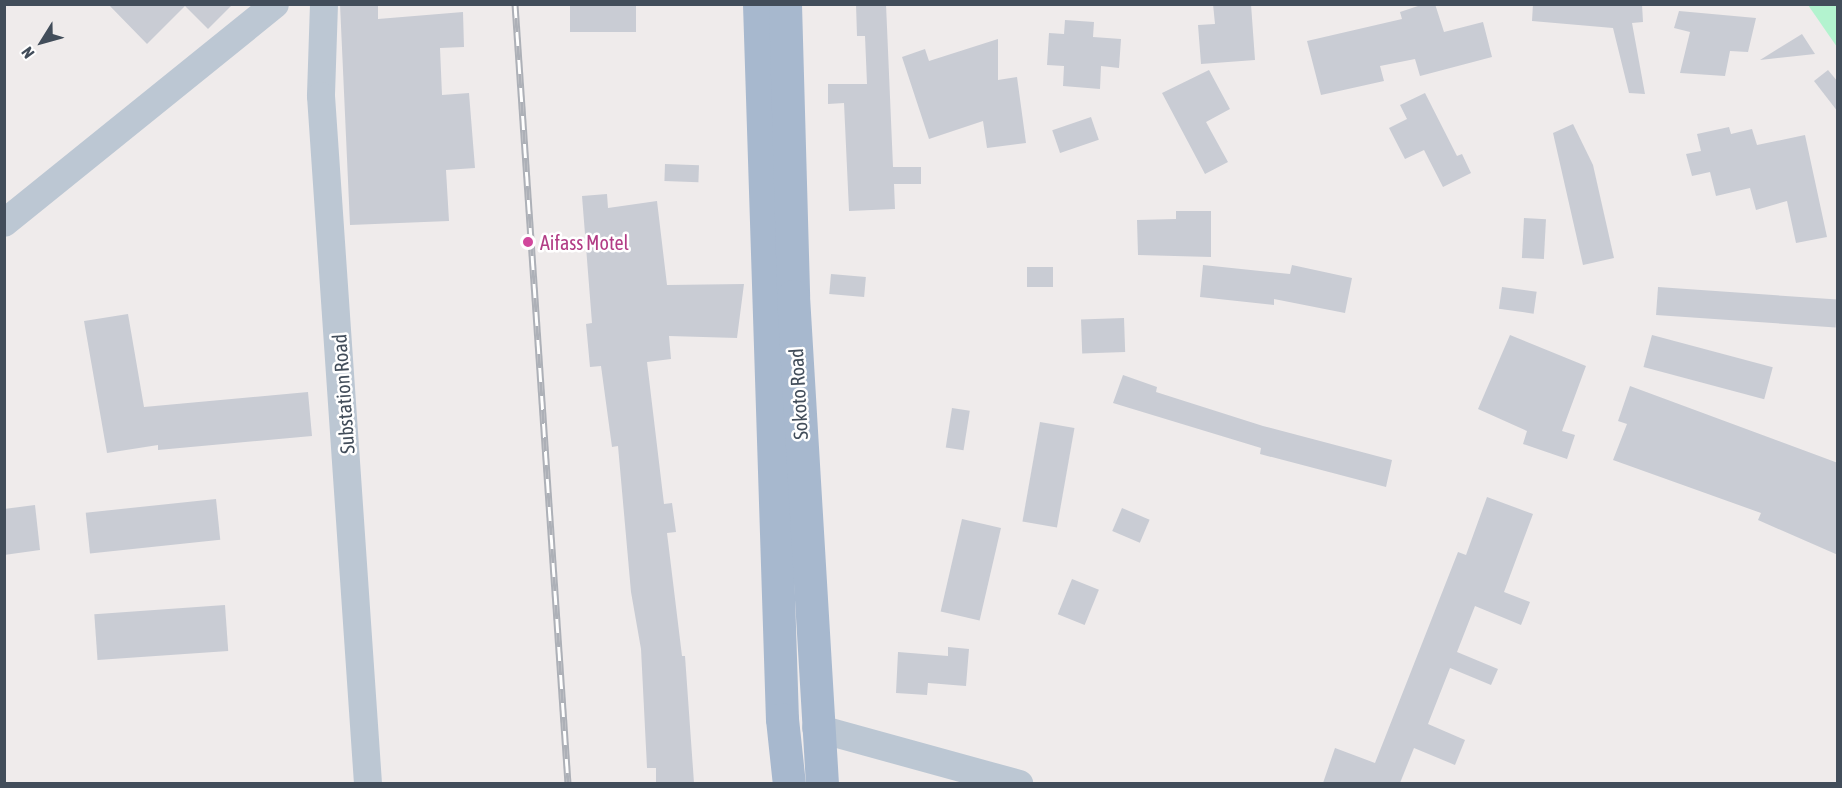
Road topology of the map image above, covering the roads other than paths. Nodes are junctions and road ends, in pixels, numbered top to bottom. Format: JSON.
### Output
{"nodes":[{"id":1,"x":275,"y":4,"type":"edge"},
{"id":2,"x":324,"y":4,"type":"edge"},
{"id":3,"x":759,"y":4,"type":"edge"},
{"id":4,"x":785,"y":4,"type":"edge"},
{"id":5,"x":4,"y":223,"type":"edge"},
{"id":6,"x":816,"y":728,"type":"junction"},
{"id":7,"x":368,"y":783,"type":"edge"},
{"id":8,"x":789,"y":783,"type":"edge"},
{"id":9,"x":822,"y":783,"type":"edge"},
{"id":10,"x":1019,"y":783,"type":"edge"}],
"edges":[{"from":1,"to":5,"type":"street"},
{"from":2,"to":7,"type":"street","name":"Substation Road"},
{"from":3,"to":8,"type":"main road","name":"Sokoto Road"},
{"from":4,"to":6,"type":"main road","name":"Sokoto Road"},
{"from":6,"to":9,"type":"main road","name":"Sokoto Road"},
{"from":6,"to":10,"type":"street"}]}
